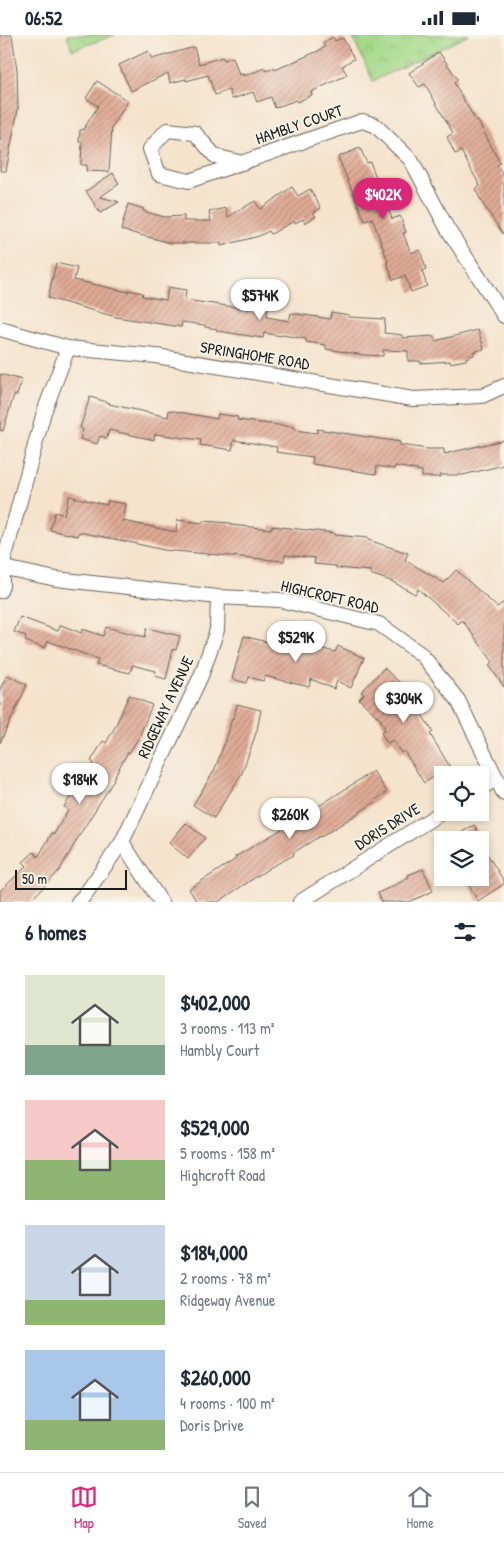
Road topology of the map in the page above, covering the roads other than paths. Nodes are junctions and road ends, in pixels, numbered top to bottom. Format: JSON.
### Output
{"nodes":[{"id":1,"x":242,"y":163,"type":"junction"},
{"id":2,"x":504,"y":316,"type":"edge"},
{"id":3,"x":0,"y":329,"type":"edge"},
{"id":4,"x":68,"y":348,"type":"junction"},
{"id":5,"x":504,"y":386,"type":"edge"},
{"id":6,"x":1,"y":567,"type":"edge"},
{"id":7,"x":0,"y":591,"type":"edge"},
{"id":8,"x":218,"y":597,"type":"junction"},
{"id":9,"x":497,"y":778,"type":"junction"},
{"id":10,"x":489,"y":783,"type":"edge"},
{"id":11,"x":504,"y":794,"type":"edge"},
{"id":12,"x":434,"y":817,"type":"edge"},
{"id":13,"x":122,"y":842,"type":"junction"},
{"id":14,"x":78,"y":902,"type":"edge"},
{"id":15,"x":161,"y":902,"type":"edge"},
{"id":16,"x":300,"y":902,"type":"edge"}],
"edges":[{"from":1,"to":1,"type":"street","name":"HAMBLY COURT"},
{"from":1,"to":2,"type":"street","name":"HAMBLY COURT"},
{"from":3,"to":4,"type":"street","name":"SPRINGHOME ROAD"},
{"from":4,"to":5,"type":"street","name":"SPRINGHOME ROAD"},
{"from":4,"to":6,"type":"street"},
{"from":6,"to":7,"type":"street"},
{"from":6,"to":8,"type":"street","name":"HIGHCROFT ROAD"},
{"from":8,"to":9,"type":"street","name":"HIGHCROFT ROAD"},
{"from":8,"to":13,"type":"street","name":"RIDGEWAY AVENUE"},
{"from":9,"to":10,"type":"street"},
{"from":9,"to":11,"type":"street","name":"HIGHCROFT ROAD"},
{"from":12,"to":16,"type":"street","name":"DORIS DRIVE"},
{"from":13,"to":14,"type":"street","name":"RIDGEWAY AVENUE"},
{"from":13,"to":15,"type":"street"}]}
